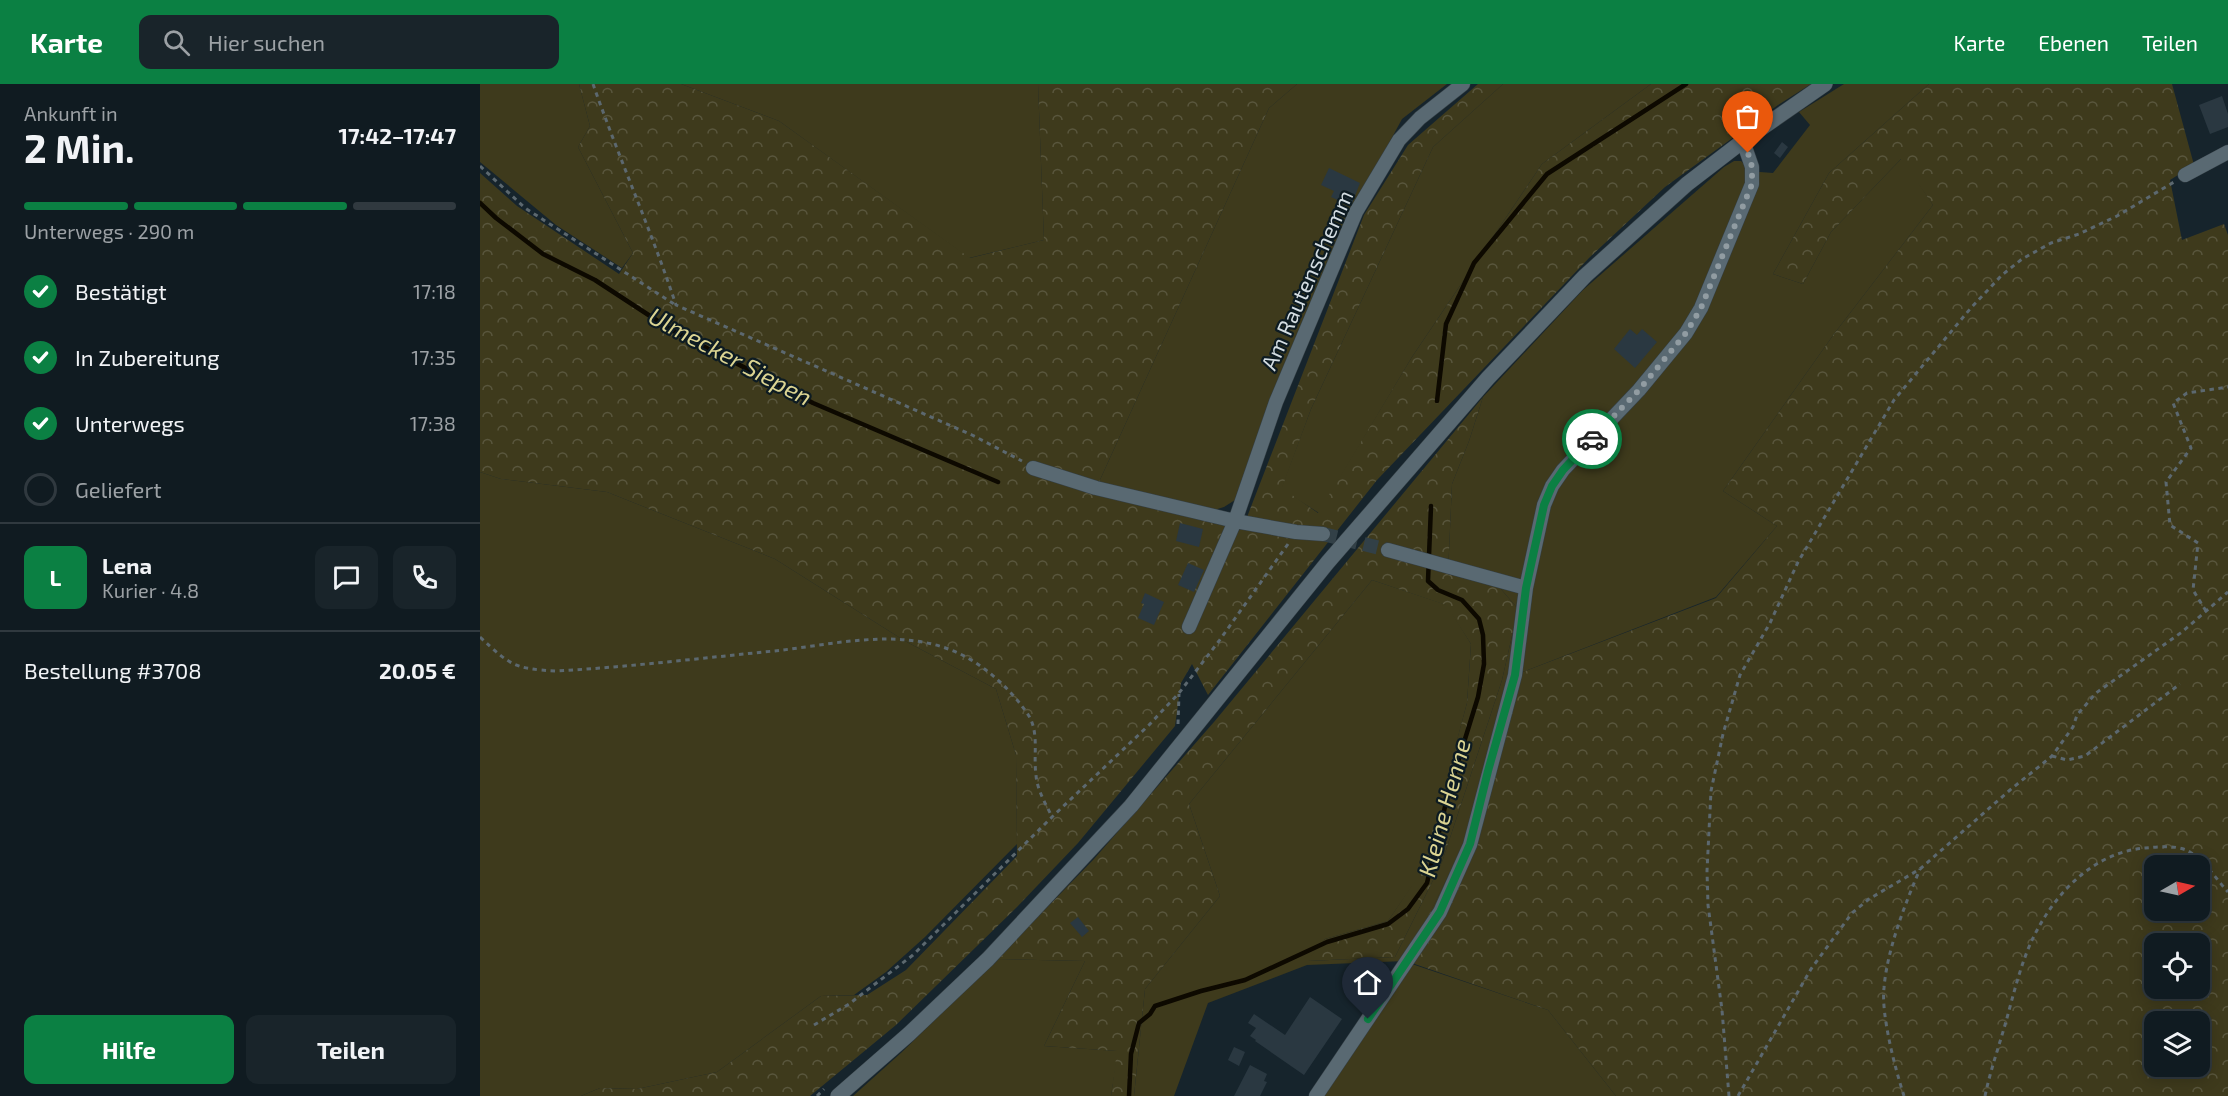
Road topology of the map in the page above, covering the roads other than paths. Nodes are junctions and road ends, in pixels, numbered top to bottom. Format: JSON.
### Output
{"nodes":[{"id":1,"x":1462,"y":84,"type":"edge"},
{"id":2,"x":1825,"y":84,"type":"edge"},
{"id":3,"x":1743,"y":141,"type":"junction"},
{"id":4,"x":2228,"y":152,"type":"edge"},
{"id":5,"x":2185,"y":175,"type":"road end"},
{"id":6,"x":1033,"y":468,"type":"road end"},
{"id":7,"x":1235,"y":521,"type":"junction"},
{"id":8,"x":1323,"y":534,"type":"tunnel mouth"},
{"id":9,"x":1388,"y":550,"type":"tunnel mouth"},
{"id":10,"x":1526,"y":588,"type":"junction"},
{"id":11,"x":1189,"y":627,"type":"dead end"},
{"id":12,"x":832,"y":1092,"type":"edge"},
{"id":13,"x":1316,"y":1096,"type":"edge"}],
"edges":[{"from":1,"to":7,"type":"street","name":"Am Rautenschemm"},
{"from":2,"to":3,"type":"main road"},
{"from":3,"to":10,"type":"street"},
{"from":3,"to":12,"type":"main road"},
{"from":4,"to":5,"type":"street"},
{"from":6,"to":7,"type":"street"},
{"from":7,"to":8,"type":"street"},
{"from":7,"to":11,"type":"street"},
{"from":9,"to":10,"type":"street"},
{"from":10,"to":13,"type":"street"}]}
